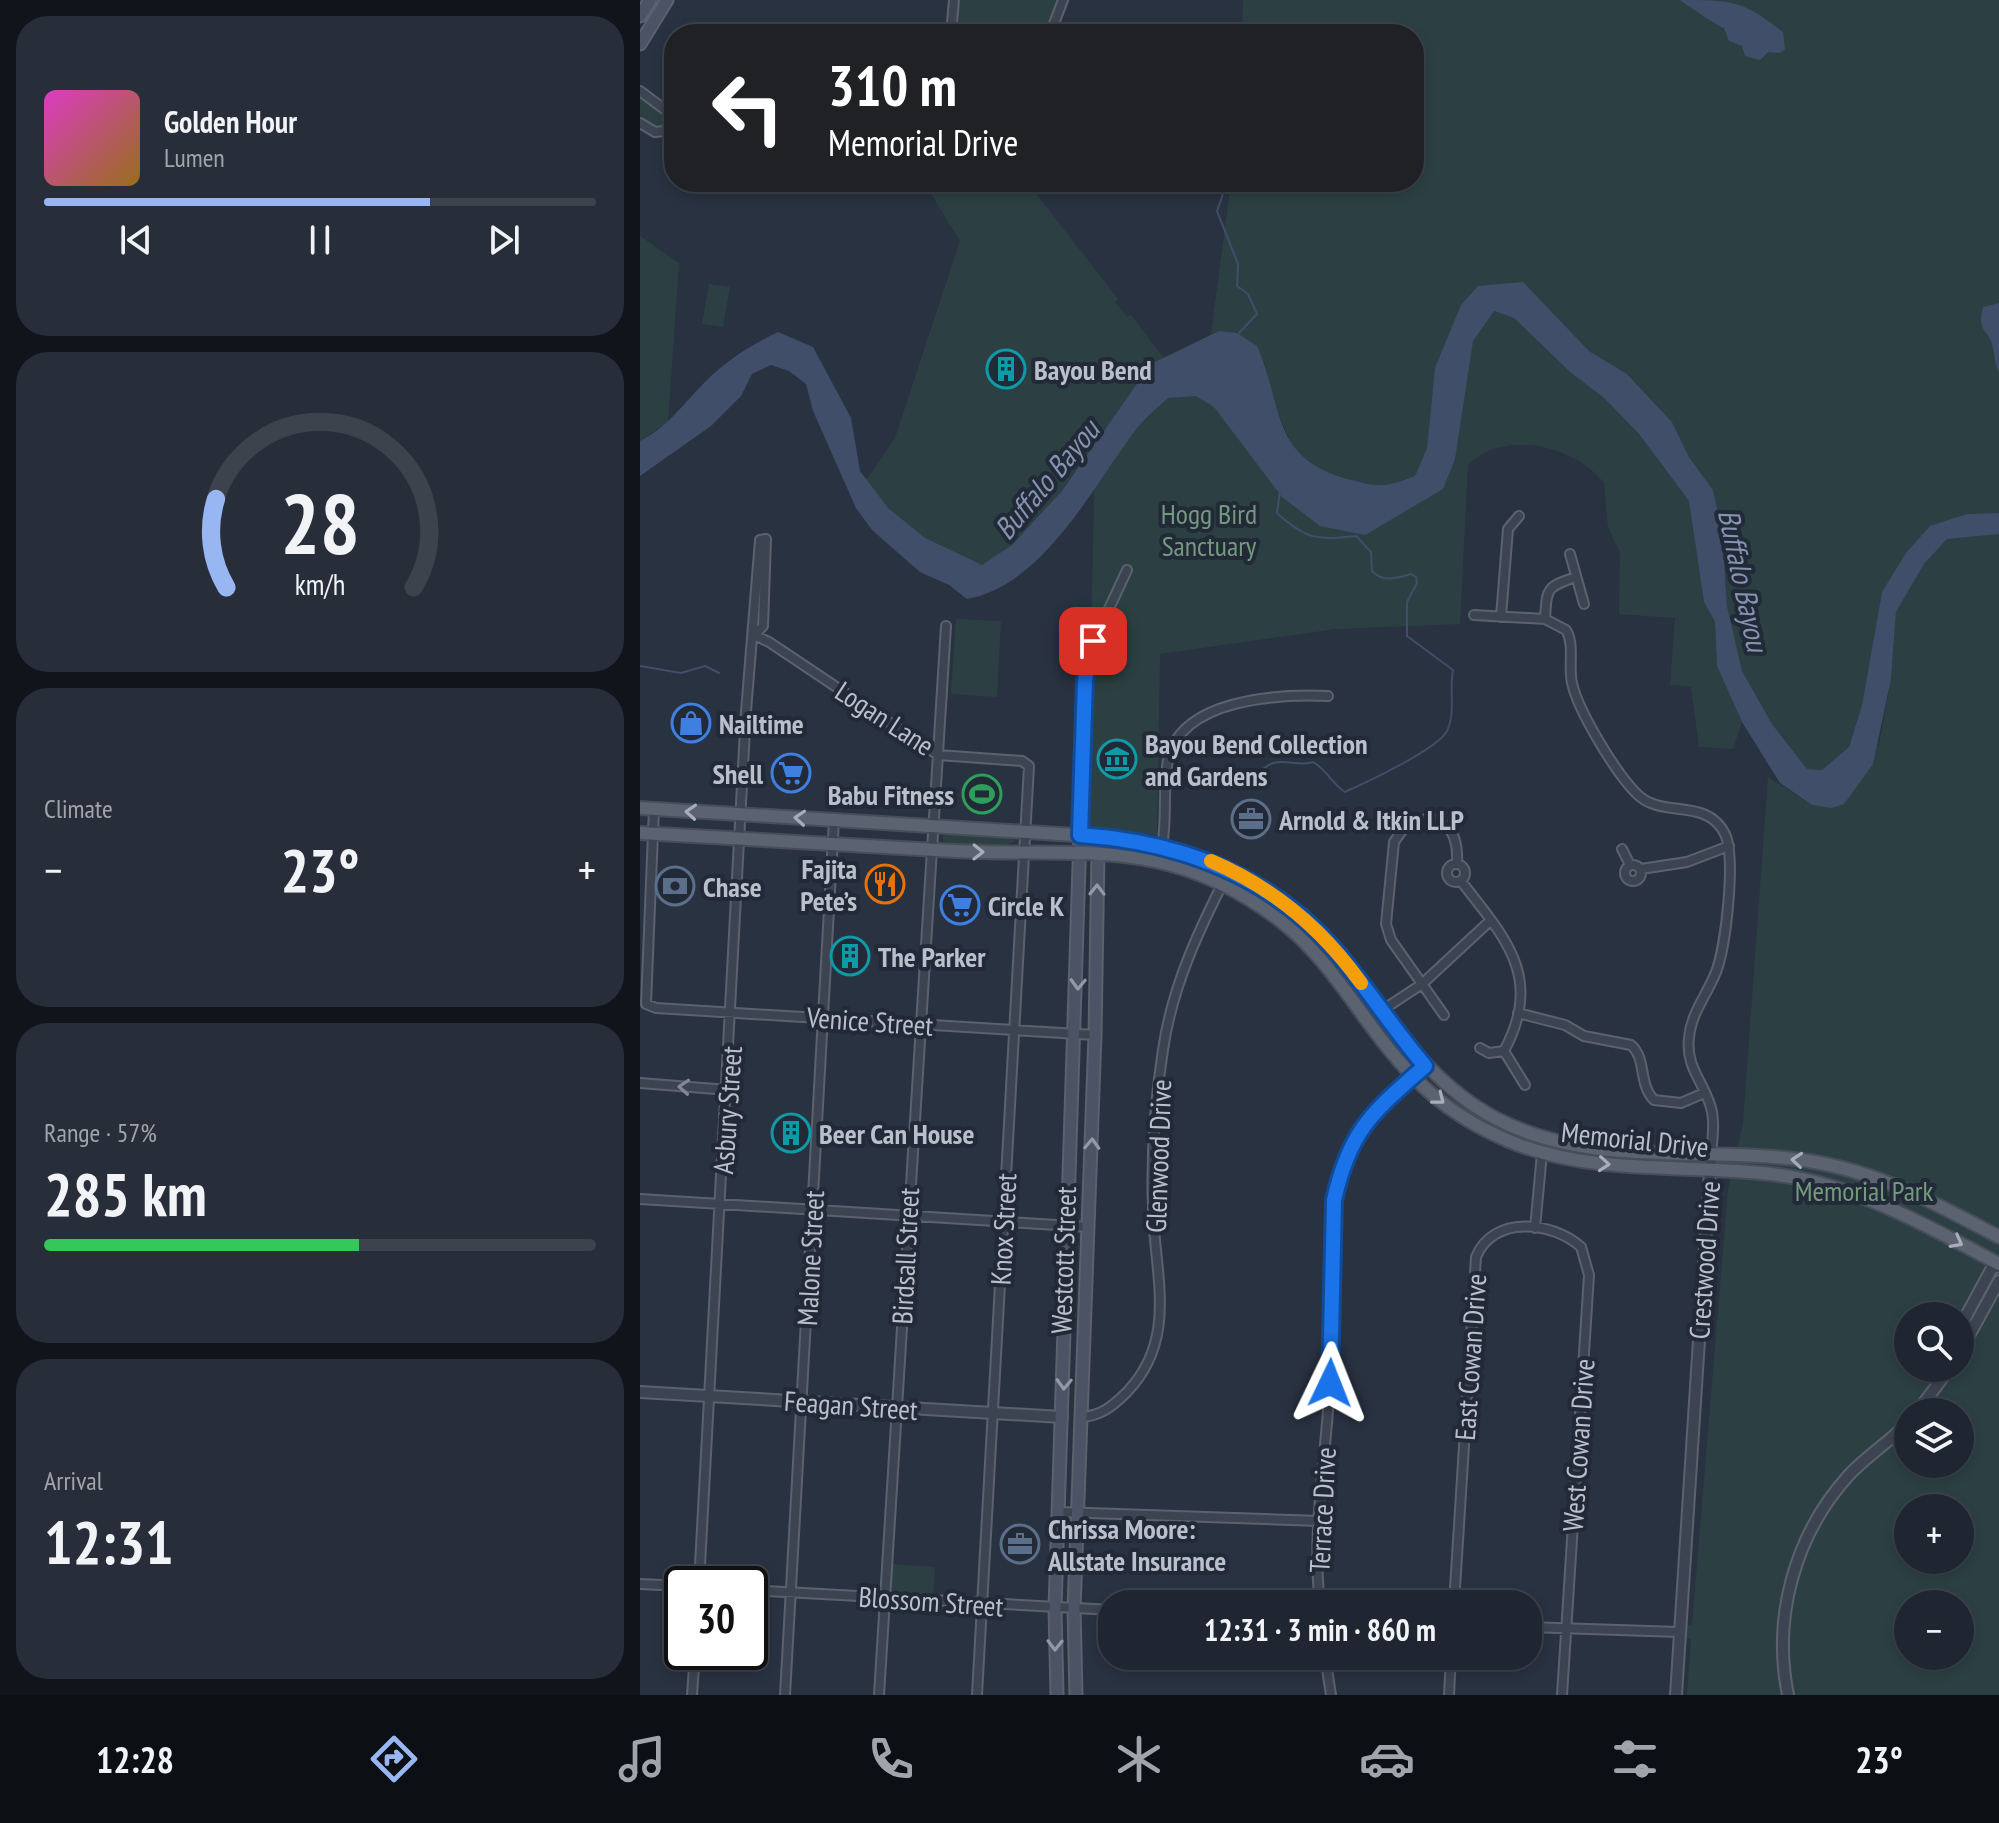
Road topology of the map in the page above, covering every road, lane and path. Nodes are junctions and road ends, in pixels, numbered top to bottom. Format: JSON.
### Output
{"nodes":[{"id":1,"x":650,"y":0,"type":"edge"},
{"id":2,"x":667,"y":0,"type":"edge"},
{"id":3,"x":954,"y":0,"type":"edge"},
{"id":4,"x":1063,"y":0,"type":"edge"},
{"id":5,"x":640,"y":16,"type":"edge"},
{"id":6,"x":952,"y":24,"type":"edge"},
{"id":7,"x":1054,"y":24,"type":"edge"},
{"id":8,"x":640,"y":44,"type":"edge"},
{"id":9,"x":640,"y":91,"type":"edge"},
{"id":10,"x":664,"y":109,"type":"edge"},
{"id":11,"x":640,"y":123,"type":"edge"},
{"id":12,"x":664,"y":131,"type":"edge"},
{"id":13,"x":1519,"y":516,"type":"dead end"},
{"id":14,"x":1570,"y":554,"type":"dead end"},
{"id":15,"x":1127,"y":570,"type":"dead end"},
{"id":16,"x":762,"y":576,"type":"dead end"},
{"id":17,"x":1576,"y":577,"type":"junction"},
{"id":18,"x":1584,"y":604,"type":"dead end"},
{"id":19,"x":1474,"y":615,"type":"dead end"},
{"id":20,"x":1501,"y":617,"type":"junction"},
{"id":21,"x":1545,"y":619,"type":"junction"},
{"id":22,"x":946,"y":626,"type":"dead end"},
{"id":23,"x":754,"y":635,"type":"junction"},
{"id":24,"x":1328,"y":696,"type":"dead end"},
{"id":25,"x":938,"y":755,"type":"junction"},
{"id":26,"x":1028,"y":763,"type":"joint"},
{"id":27,"x":640,"y":808,"type":"edge"},
{"id":28,"x":654,"y":809,"type":"junction"},
{"id":29,"x":742,"y":815,"type":"junction"},
{"id":30,"x":834,"y":820,"type":"junction"},
{"id":31,"x":934,"y":826,"type":"junction"},
{"id":32,"x":1025,"y":831,"type":"junction"},
{"id":33,"x":646,"y":833,"type":"edge"},
{"id":34,"x":1080,"y":835,"type":"junction"},
{"id":35,"x":741,"y":839,"type":"junction"},
{"id":36,"x":833,"y":844,"type":"junction"},
{"id":37,"x":1162,"y":845,"type":"junction"},
{"id":38,"x":1729,"y":846,"type":"junction"},
{"id":39,"x":930,"y":849,"type":"junction"},
{"id":40,"x":1622,"y":849,"type":"dead end"},
{"id":41,"x":1082,"y":850,"type":"junction"},
{"id":42,"x":1025,"y":851,"type":"junction"},
{"id":43,"x":1098,"y":852,"type":"junction"},
{"id":44,"x":1158,"y":861,"type":"junction"},
{"id":45,"x":1457,"y":864,"type":"junction"},
{"id":46,"x":1630,"y":865,"type":"junction"},
{"id":47,"x":1230,"y":869,"type":"junction"},
{"id":48,"x":1641,"y":869,"type":"junction"},
{"id":49,"x":1461,"y":881,"type":"junction"},
{"id":50,"x":1223,"y":884,"type":"junction"},
{"id":51,"x":1276,"y":917,"type":"junction"},
{"id":52,"x":1491,"y":920,"type":"junction"},
{"id":53,"x":1320,"y":935,"type":"junction"},
{"id":54,"x":1079,"y":948,"type":"junction"},
{"id":55,"x":1097,"y":948,"type":"junction"},
{"id":56,"x":1422,"y":984,"type":"junction"},
{"id":57,"x":1381,"y":1011,"type":"junction"},
{"id":58,"x":733,"y":1013,"type":"junction"},
{"id":59,"x":1518,"y":1013,"type":"junction"},
{"id":60,"x":1444,"y":1015,"type":"dead end"},
{"id":61,"x":824,"y":1018,"type":"junction"},
{"id":62,"x":1369,"y":1020,"type":"junction"},
{"id":63,"x":919,"y":1025,"type":"junction"},
{"id":64,"x":1016,"y":1030,"type":"junction"},
{"id":65,"x":1076,"y":1034,"type":"junction"},
{"id":66,"x":1095,"y":1035,"type":"junction"},
{"id":67,"x":1480,"y":1048,"type":"dead end"},
{"id":68,"x":1504,"y":1051,"type":"junction"},
{"id":69,"x":1425,"y":1066,"type":"junction"},
{"id":70,"x":1413,"y":1077,"type":"junction"},
{"id":71,"x":640,"y":1083,"type":"edge"},
{"id":72,"x":1525,"y":1085,"type":"dead end"},
{"id":73,"x":728,"y":1090,"type":"junction"},
{"id":74,"x":1704,"y":1093,"type":"junction"},
{"id":75,"x":1468,"y":1102,"type":"junction"},
{"id":76,"x":1460,"y":1115,"type":"junction"},
{"id":77,"x":1584,"y":1148,"type":"junction"},
{"id":78,"x":1542,"y":1153,"type":"junction"},
{"id":79,"x":1711,"y":1155,"type":"junction"},
{"id":80,"x":1710,"y":1170,"type":"junction"},
{"id":81,"x":640,"y":1199,"type":"edge"},
{"id":82,"x":721,"y":1205,"type":"junction"},
{"id":83,"x":813,"y":1210,"type":"junction"},
{"id":84,"x":908,"y":1215,"type":"junction"},
{"id":85,"x":1004,"y":1221,"type":"junction"},
{"id":86,"x":1070,"y":1225,"type":"junction"},
{"id":87,"x":1089,"y":1227,"type":"junction"},
{"id":88,"x":1535,"y":1228,"type":"junction"},
{"id":89,"x":1999,"y":1237,"type":"edge"},
{"id":90,"x":1999,"y":1265,"type":"edge"},
{"id":91,"x":1999,"y":1281,"type":"edge"},
{"id":92,"x":1974,"y":1302,"type":"edge"},
{"id":93,"x":1974,"y":1327,"type":"edge"},
{"id":94,"x":1935,"y":1382,"type":"edge"},
{"id":95,"x":1939,"y":1382,"type":"edge"},
{"id":96,"x":640,"y":1392,"type":"edge"},
{"id":97,"x":1931,"y":1392,"type":"junction"},
{"id":98,"x":710,"y":1396,"type":"junction"},
{"id":99,"x":1927,"y":1398,"type":"edge"},
{"id":100,"x":802,"y":1402,"type":"junction"},
{"id":101,"x":896,"y":1408,"type":"junction"},
{"id":102,"x":993,"y":1413,"type":"junction"},
{"id":103,"x":1062,"y":1417,"type":"junction"},
{"id":104,"x":1081,"y":1417,"type":"junction"},
{"id":105,"x":1894,"y":1435,"type":"edge"},
{"id":106,"x":1060,"y":1512,"type":"junction"},
{"id":107,"x":1078,"y":1512,"type":"junction"},
{"id":108,"x":1319,"y":1521,"type":"junction"},
{"id":109,"x":700,"y":1566,"type":"edge"},
{"id":110,"x":640,"y":1584,"type":"edge"},
{"id":111,"x":664,"y":1585,"type":"edge"},
{"id":112,"x":1320,"y":1590,"type":"edge"},
{"id":113,"x":1455,"y":1590,"type":"edge"},
{"id":114,"x":768,"y":1591,"type":"edge"},
{"id":115,"x":791,"y":1592,"type":"junction"},
{"id":116,"x":885,"y":1598,"type":"junction"},
{"id":117,"x":980,"y":1604,"type":"junction"},
{"id":118,"x":1055,"y":1608,"type":"junction"},
{"id":119,"x":1074,"y":1609,"type":"junction"},
{"id":120,"x":1098,"y":1610,"type":"edge"},
{"id":121,"x":1542,"y":1627,"type":"edge"},
{"id":122,"x":1566,"y":1628,"type":"junction"},
{"id":123,"x":1679,"y":1632,"type":"junction"},
{"id":124,"x":694,"y":1670,"type":"edge"},
{"id":125,"x":1327,"y":1670,"type":"edge"},
{"id":126,"x":1450,"y":1670,"type":"edge"},
{"id":127,"x":692,"y":1695,"type":"edge"},
{"id":128,"x":785,"y":1695,"type":"edge"},
{"id":129,"x":879,"y":1695,"type":"edge"},
{"id":130,"x":977,"y":1695,"type":"edge"},
{"id":131,"x":1057,"y":1695,"type":"edge"},
{"id":132,"x":1076,"y":1695,"type":"edge"},
{"id":133,"x":1331,"y":1695,"type":"edge"},
{"id":134,"x":1449,"y":1695,"type":"edge"},
{"id":135,"x":1562,"y":1695,"type":"edge"},
{"id":136,"x":1676,"y":1695,"type":"edge"},
{"id":137,"x":1788,"y":1695,"type":"edge"}],
"edges":[{"from":1,"to":5,"type":"main road"},
{"from":2,"to":8,"type":"main road"},
{"from":3,"to":6,"type":"street"},
{"from":4,"to":7,"type":"street"},
{"from":9,"to":10,"type":"street"},
{"from":11,"to":12,"type":"street"},
{"from":13,"to":20,"type":"street"},
{"from":14,"to":17,"type":"street"},
{"from":15,"to":34,"type":"street","name":"Westcott Street"},
{"from":16,"to":23,"type":"street","name":"Asbury Street"},
{"from":17,"to":18,"type":"street"},
{"from":17,"to":21,"type":"street"},
{"from":19,"to":20,"type":"street"},
{"from":20,"to":21,"type":"street"},
{"from":21,"to":38,"type":"street"},
{"from":22,"to":25,"type":"street","name":"Birdsall Street"},
{"from":23,"to":25,"type":"street","name":"Logan Lane"},
{"from":23,"to":29,"type":"street","name":"Asbury Street"},
{"from":24,"to":37,"type":"street"},
{"from":25,"to":26,"type":"street","name":"Logan Lane"},
{"from":25,"to":31,"type":"street","name":"Birdsall Street"},
{"from":26,"to":32,"type":"street","name":"Knox Street"},
{"from":27,"to":28,"type":"main road","name":"Memorial Drive"},
{"from":29,"to":28,"type":"main road","name":"Memorial Drive","one_way":true},
{"from":28,"to":33,"type":"street"},
{"from":30,"to":29,"type":"main road","name":"Memorial Drive","one_way":true},
{"from":29,"to":35,"type":"street","name":"Asbury Street"},
{"from":30,"to":31,"type":"main road","name":"Memorial Drive"},
{"from":30,"to":36,"type":"street","name":"Malone Street"},
{"from":31,"to":32,"type":"main road","name":"Memorial Drive"},
{"from":31,"to":39,"type":"street","name":"Birdsall Street"},
{"from":32,"to":34,"type":"main road","name":"Memorial Drive"},
{"from":32,"to":42,"type":"street","name":"Knox Street"},
{"from":33,"to":35,"type":"main road","name":"Memorial Drive"},
{"from":33,"to":58,"type":"street","name":"Venice Street"},
{"from":34,"to":37,"type":"main road","name":"Memorial Drive"},
{"from":34,"to":41,"type":"main road","name":"Westcott Street"},
{"from":34,"to":43,"type":"main road"},
{"from":35,"to":36,"type":"main road","name":"Memorial Drive"},
{"from":35,"to":58,"type":"street","name":"Asbury Street"},
{"from":36,"to":39,"type":"main road","name":"Memorial Drive"},
{"from":36,"to":61,"type":"street","name":"Malone Street"},
{"from":37,"to":44,"type":"street"},
{"from":37,"to":47,"type":"main road","name":"Memorial Drive"},
{"from":38,"to":48,"type":"street"},
{"from":38,"to":74,"type":"street","name":"Crestwood Drive"},
{"from":39,"to":42,"type":"main road","name":"Memorial Drive","one_way":true},
{"from":39,"to":63,"type":"street","name":"Birdsall Street"},
{"from":40,"to":46,"type":"street"},
{"from":41,"to":42,"type":"main road","name":"Memorial Drive"},
{"from":41,"to":43,"type":"main road","name":"Memorial Drive"},
{"from":41,"to":54,"type":"main road","name":"Westcott Street"},
{"from":42,"to":64,"type":"street","name":"Knox Street"},
{"from":43,"to":44,"type":"main road","name":"Memorial Drive"},
{"from":55,"to":43,"type":"main road","name":"Westcott Street","one_way":true},
{"from":44,"to":50,"type":"main road","name":"Memorial Drive"},
{"from":45,"to":49,"type":"street"},
{"from":45,"to":49,"type":"street"},
{"from":45,"to":56,"type":"street"},
{"from":46,"to":48,"type":"street"},
{"from":46,"to":48,"type":"street"},
{"from":47,"to":50,"type":"street","name":"Glenwood Drive"},
{"from":47,"to":53,"type":"main road","name":"Memorial Drive"},
{"from":49,"to":52,"type":"street"},
{"from":50,"to":51,"type":"main road","name":"Memorial Drive"},
{"from":50,"to":104,"type":"street","name":"Glenwood Drive"},
{"from":51,"to":53,"type":"main road"},
{"from":51,"to":62,"type":"main road","name":"Memorial Drive"},
{"from":52,"to":56,"type":"street"},
{"from":52,"to":59,"type":"street"},
{"from":53,"to":57,"type":"main road","name":"Memorial Drive"},
{"from":54,"to":55,"type":"main road"},
{"from":54,"to":65,"type":"main road","name":"Westcott Street","one_way":true},
{"from":55,"to":66,"type":"main road","name":"Westcott Street"},
{"from":56,"to":57,"type":"street"},
{"from":56,"to":60,"type":"street"},
{"from":57,"to":62,"type":"main road"},
{"from":57,"to":69,"type":"main road","name":"Memorial Drive"},
{"from":58,"to":61,"type":"street","name":"Venice Street"},
{"from":58,"to":73,"type":"street","name":"Asbury Street"},
{"from":59,"to":68,"type":"street"},
{"from":59,"to":74,"type":"street"},
{"from":61,"to":63,"type":"street","name":"Venice Street"},
{"from":61,"to":83,"type":"street","name":"Malone Street"},
{"from":62,"to":70,"type":"main road","name":"Memorial Drive"},
{"from":63,"to":64,"type":"street","name":"Venice Street"},
{"from":63,"to":84,"type":"street","name":"Birdsall Street"},
{"from":64,"to":65,"type":"street","name":"Venice Street"},
{"from":64,"to":85,"type":"street","name":"Knox Street"},
{"from":65,"to":66,"type":"street","name":"Venice Street"},
{"from":65,"to":86,"type":"main road","name":"Westcott Street"},
{"from":87,"to":66,"type":"main road","name":"Westcott Street","one_way":true},
{"from":67,"to":68,"type":"street"},
{"from":68,"to":72,"type":"street"},
{"from":69,"to":70,"type":"street","name":"Terrace Drive"},
{"from":69,"to":75,"type":"main road","name":"Memorial Drive"},
{"from":70,"to":76,"type":"main road","name":"Memorial Drive","one_way":true},
{"from":70,"to":108,"type":"street","name":"Terrace Drive"},
{"from":73,"to":71,"type":"street","one_way":true},
{"from":73,"to":82,"type":"street","name":"Asbury Street"},
{"from":74,"to":79,"type":"street","name":"Crestwood Drive"},
{"from":75,"to":76,"type":"main road"},
{"from":75,"to":77,"type":"main road","name":"Memorial Drive"},
{"from":76,"to":78,"type":"main road","name":"Memorial Drive"},
{"from":77,"to":78,"type":"main road"},
{"from":77,"to":79,"type":"main road","name":"Memorial Drive"},
{"from":78,"to":80,"type":"main road","name":"Memorial Drive","one_way":true},
{"from":78,"to":88,"type":"street"},
{"from":79,"to":80,"type":"street","name":"Crestwood Drive"},
{"from":89,"to":79,"type":"main road","name":"Memorial Drive","one_way":true},
{"from":80,"to":90,"type":"main road","name":"Memorial Drive","one_way":true},
{"from":80,"to":123,"type":"street","name":"Crestwood Drive"},
{"from":81,"to":82,"type":"street"},
{"from":82,"to":83,"type":"street"},
{"from":82,"to":98,"type":"street","name":"Asbury Street"},
{"from":83,"to":84,"type":"street"},
{"from":83,"to":100,"type":"street","name":"Malone Street"},
{"from":84,"to":85,"type":"street"},
{"from":84,"to":101,"type":"street","name":"Birdsall Street"},
{"from":85,"to":86,"type":"street"},
{"from":85,"to":102,"type":"street","name":"Knox Street"},
{"from":86,"to":87,"type":"street"},
{"from":86,"to":103,"type":"main road","name":"Westcott Street","one_way":true},
{"from":87,"to":104,"type":"main road","name":"Westcott Street"},
{"from":88,"to":113,"type":"street","name":"East Cowan Drive"},
{"from":88,"to":122,"type":"street","name":"West Cowan Drive"},
{"from":90,"to":92,"type":"street"},
{"from":91,"to":93,"type":"street"},
{"from":94,"to":97,"type":"street"},
{"from":95,"to":97,"type":"street"},
{"from":96,"to":98,"type":"street","name":"Feagan Street"},
{"from":97,"to":99,"type":"street"},
{"from":98,"to":100,"type":"street","name":"Feagan Street"},
{"from":98,"to":109,"type":"street","name":"Asbury Street"},
{"from":100,"to":101,"type":"street","name":"Feagan Street"},
{"from":100,"to":115,"type":"street","name":"Malone Street"},
{"from":101,"to":102,"type":"street","name":"Feagan Street"},
{"from":101,"to":116,"type":"street","name":"Birdsall Street"},
{"from":102,"to":103,"type":"street","name":"Feagan Street"},
{"from":102,"to":117,"type":"street","name":"Knox Street"},
{"from":103,"to":104,"type":"main road"},
{"from":103,"to":106,"type":"main road","name":"Westcott Street"},
{"from":104,"to":107,"type":"main road","name":"Westcott Street"},
{"from":105,"to":137,"type":"street"},
{"from":106,"to":107,"type":"street"},
{"from":106,"to":118,"type":"main road","name":"Westcott Street"},
{"from":107,"to":108,"type":"street"},
{"from":107,"to":119,"type":"main road","name":"Westcott Street"},
{"from":108,"to":112,"type":"street","name":"Terrace Drive"},
{"from":110,"to":111,"type":"street"},
{"from":114,"to":115,"type":"street","name":"Blossom Street"},
{"from":115,"to":116,"type":"street","name":"Blossom Street"},
{"from":115,"to":128,"type":"street","name":"Malone Street"},
{"from":116,"to":117,"type":"street","name":"Blossom Street"},
{"from":116,"to":129,"type":"street","name":"Birdsall Street"},
{"from":117,"to":118,"type":"street","name":"Blossom Street"},
{"from":117,"to":130,"type":"street","name":"Knox Street"},
{"from":118,"to":119,"type":"street","name":"Blossom Street"},
{"from":118,"to":131,"type":"main road","name":"Westcott Street","one_way":true},
{"from":119,"to":120,"type":"street","name":"Blossom Street"},
{"from":119,"to":132,"type":"main road","name":"Westcott Street"},
{"from":121,"to":122,"type":"street"},
{"from":122,"to":123,"type":"street"},
{"from":122,"to":135,"type":"street","name":"West Cowan Drive"},
{"from":123,"to":136,"type":"street","name":"Crestwood Drive"},
{"from":124,"to":127,"type":"street"},
{"from":125,"to":133,"type":"street"},
{"from":126,"to":134,"type":"street"}]}
